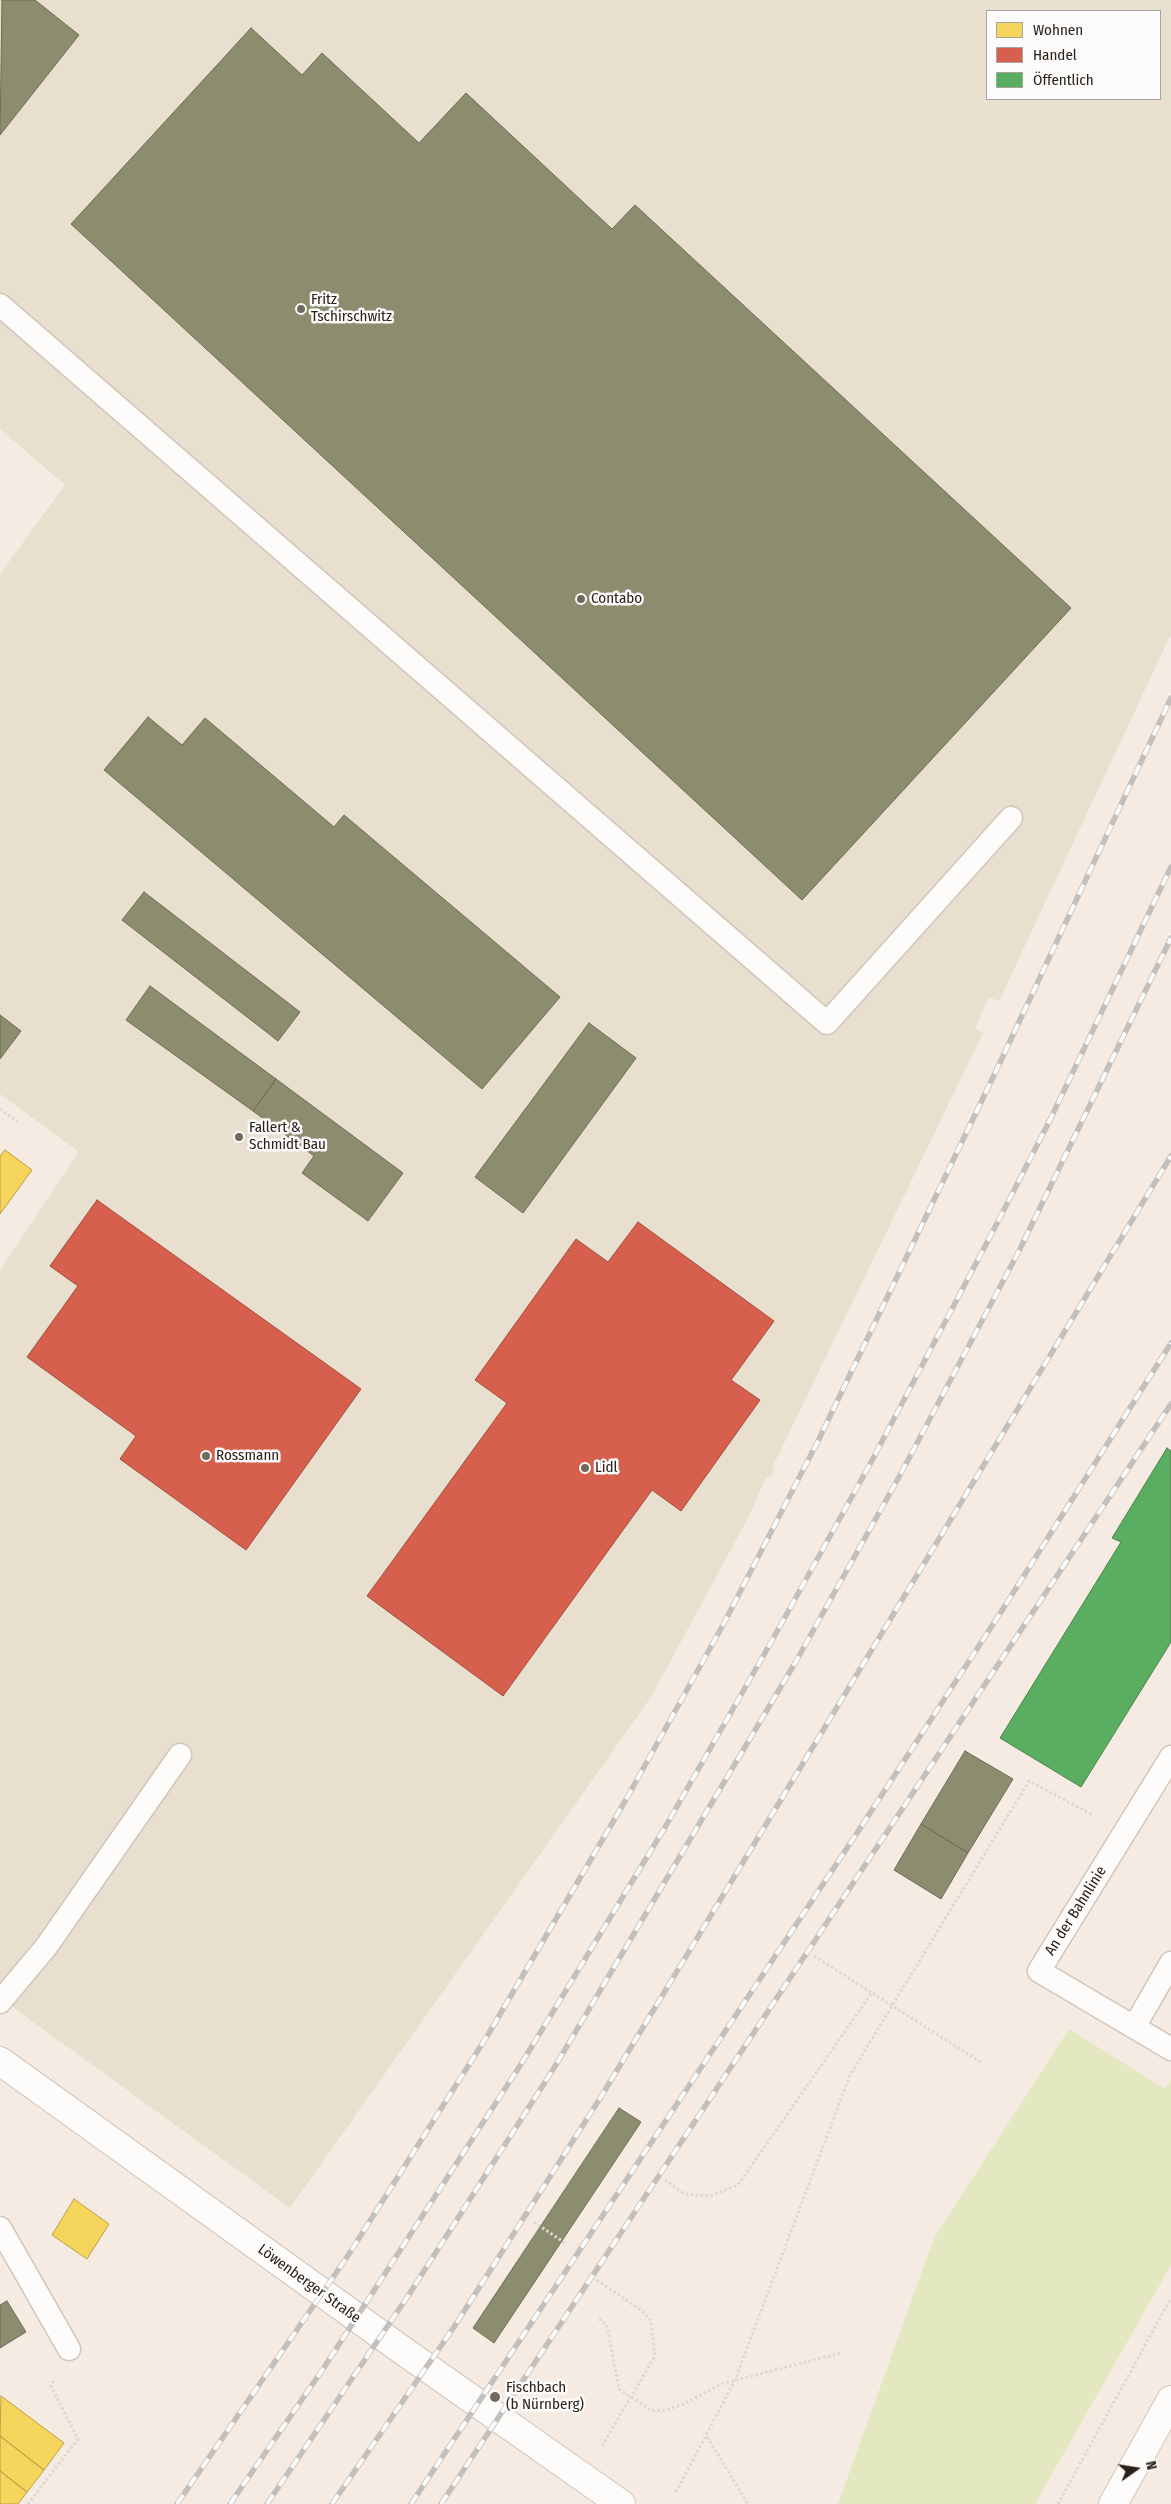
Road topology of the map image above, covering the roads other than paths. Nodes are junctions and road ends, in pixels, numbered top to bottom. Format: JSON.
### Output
{"nodes":[{"id":1,"x":0,"y":305,"type":"edge"},
{"id":2,"x":1012,"y":818,"type":"dead end"},
{"id":3,"x":180,"y":1755,"type":"dead end"},
{"id":4,"x":1171,"y":1758,"type":"edge"},
{"id":5,"x":1171,"y":1963,"type":"edge"},
{"id":6,"x":0,"y":2002,"type":"edge"},
{"id":7,"x":1134,"y":2027,"type":"junction"},
{"id":8,"x":1171,"y":2049,"type":"edge"},
{"id":9,"x":0,"y":2061,"type":"edge"},
{"id":10,"x":0,"y":2228,"type":"edge"},
{"id":11,"x":69,"y":2348,"type":"road end"},
{"id":12,"x":1171,"y":2400,"type":"edge"},
{"id":13,"x":621,"y":2504,"type":"edge"},
{"id":14,"x":1113,"y":2504,"type":"edge"}],
"edges":[{"from":1,"to":2,"type":"lane"},
{"from":3,"to":6,"type":"lane"},
{"from":4,"to":7,"type":"lane","name":"An der Bahnlinie"},
{"from":5,"to":7,"type":"lane"},
{"from":7,"to":8,"type":"lane","name":"An der Bahnlinie"},
{"from":9,"to":13,"type":"street","name":"Löwenberger Straße"},
{"from":10,"to":11,"type":"lane"},
{"from":12,"to":14,"type":"street"}]}
